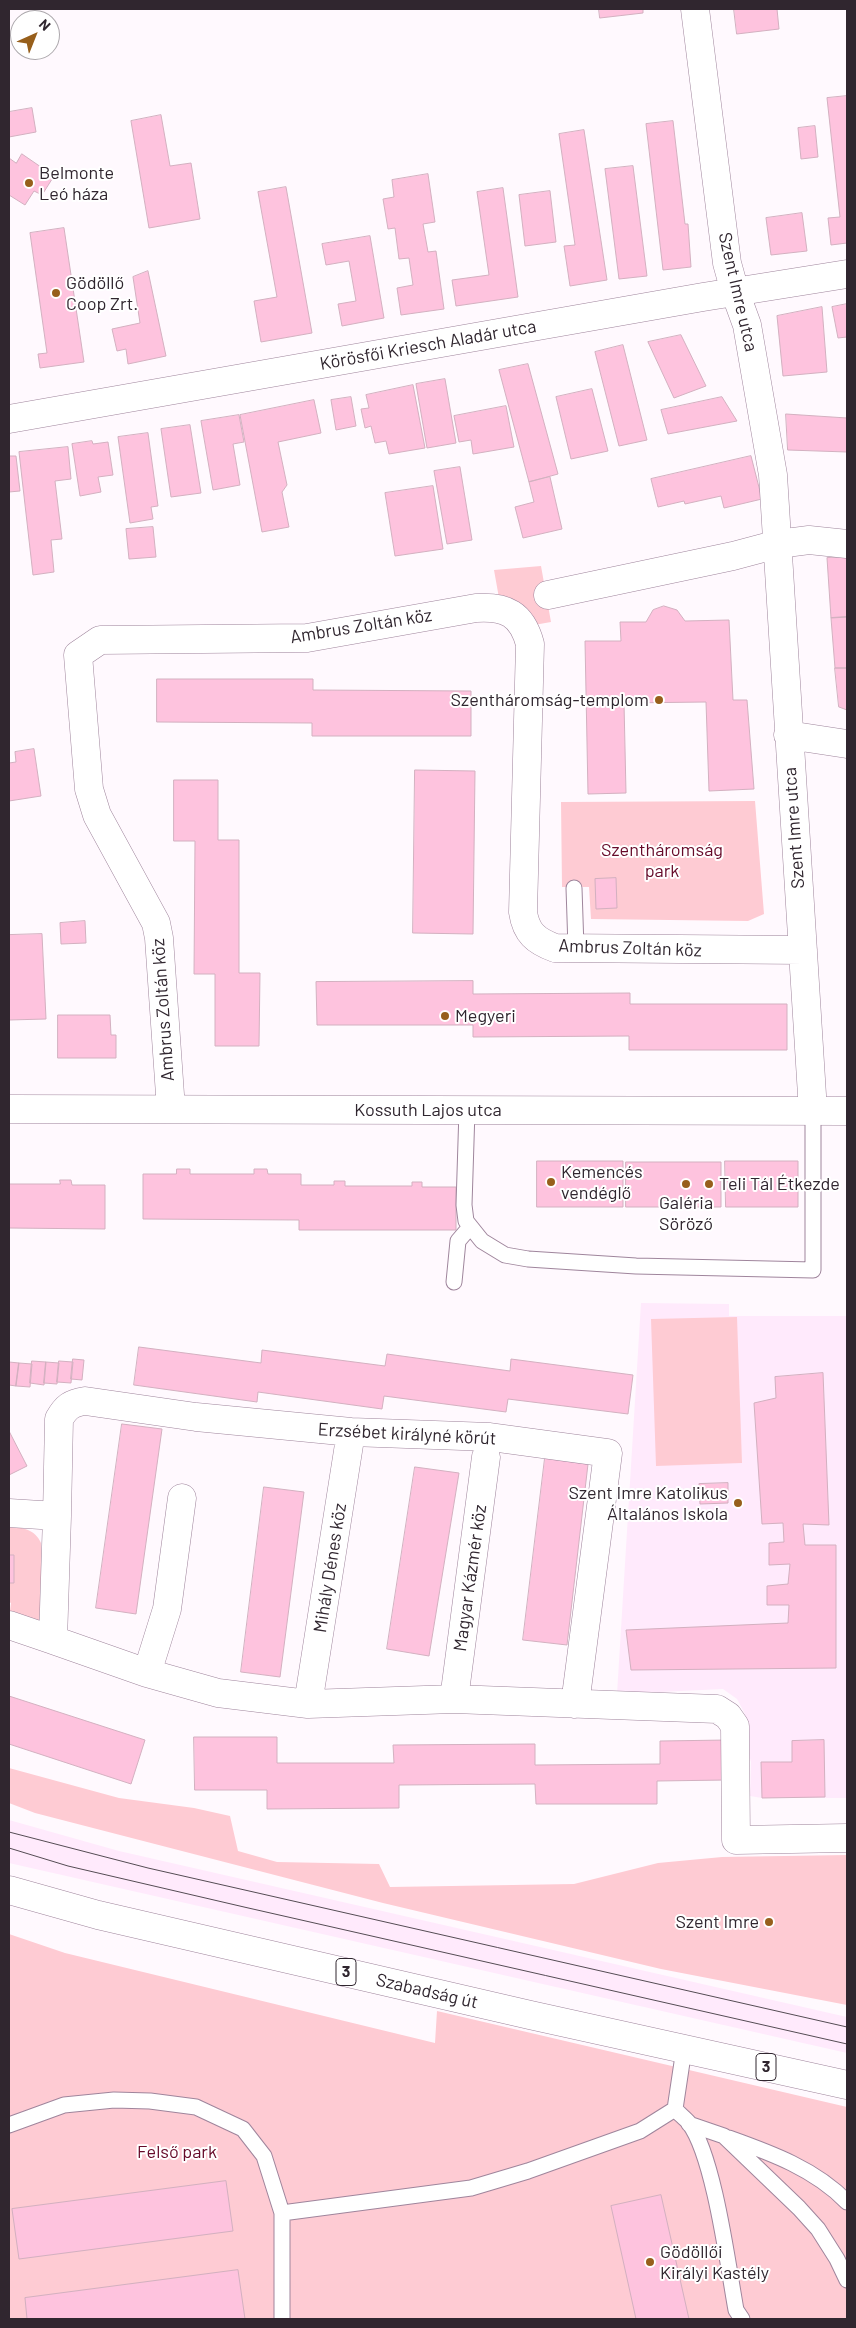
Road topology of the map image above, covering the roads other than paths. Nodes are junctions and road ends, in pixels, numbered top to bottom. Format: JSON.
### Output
{"nodes":[{"id":1,"x":695,"y":9,"type":"edge"},
{"id":2,"x":847,"y":274,"type":"edge"},
{"id":3,"x":735,"y":292,"type":"junction"},
{"id":4,"x":9,"y":419,"type":"edge"},
{"id":5,"x":778,"y":544,"type":"junction"},
{"id":6,"x":847,"y":544,"type":"edge"},
{"id":7,"x":548,"y":595,"type":"dead end"},
{"id":8,"x":788,"y":735,"type":"junction"},
{"id":9,"x":847,"y":744,"type":"edge"},
{"id":10,"x":574,"y":888,"type":"dead end"},
{"id":11,"x":576,"y":948,"type":"junction"},
{"id":12,"x":804,"y":950,"type":"junction"},
{"id":13,"x":9,"y":1108,"type":"edge"},
{"id":14,"x":170,"y":1109,"type":"junction"},
{"id":15,"x":468,"y":1110,"type":"junction"},
{"id":16,"x":813,"y":1111,"type":"junction"},
{"id":17,"x":847,"y":1111,"type":"edge"},
{"id":18,"x":470,"y":1227,"type":"junction"},
{"id":19,"x":454,"y":1282,"type":"dead end"},
{"id":20,"x":351,"y":1432,"type":"junction"},
{"id":21,"x":486,"y":1457,"type":"dead end"},
{"id":22,"x":182,"y":1498,"type":"dead end"},
{"id":23,"x":9,"y":1513,"type":"edge"},
{"id":24,"x":57,"y":1516,"type":"junction"},
{"id":25,"x":9,"y":1625,"type":"edge"},
{"id":26,"x":53,"y":1640,"type":"junction"},
{"id":27,"x":147,"y":1673,"type":"junction"},
{"id":28,"x":454,"y":1699,"type":"junction"},
{"id":29,"x":308,"y":1704,"type":"junction"},
{"id":30,"x":575,"y":1704,"type":"junction"},
{"id":31,"x":847,"y":1838,"type":"edge"},
{"id":32,"x":9,"y":1890,"type":"edge"},
{"id":33,"x":684,"y":2049,"type":"junction"},
{"id":34,"x":847,"y":2084,"type":"edge"},
{"id":35,"x":675,"y":2109,"type":"junction"},
{"id":36,"x":689,"y":2124,"type":"junction"},
{"id":37,"x":9,"y":2125,"type":"edge"},
{"id":38,"x":724,"y":2136,"type":"junction"},
{"id":39,"x":847,"y":2202,"type":"edge"},
{"id":40,"x":282,"y":2213,"type":"junction"},
{"id":41,"x":847,"y":2280,"type":"edge"},
{"id":42,"x":282,"y":2319,"type":"edge"},
{"id":43,"x":742,"y":2319,"type":"edge"}],
"edges":[{"from":1,"to":3,"type":"street","name":"Szent Imre utca"},
{"from":2,"to":3,"type":"street","name":"Körösfői Kriesch Aladár utca"},
{"from":3,"to":4,"type":"street","name":"Körösfői Kriesch Aladár utca"},
{"from":3,"to":5,"type":"street","name":"Szent Imre utca"},
{"from":5,"to":6,"type":"street"},
{"from":5,"to":7,"type":"street"},
{"from":5,"to":8,"type":"street","name":"Szent Imre utca"},
{"from":8,"to":9,"type":"street"},
{"from":8,"to":12,"type":"street","name":"Szent Imre utca"},
{"from":10,"to":11,"type":"lane"},
{"from":11,"to":12,"type":"street","name":"Ambrus Zoltán köz"},
{"from":11,"to":14,"type":"street","name":"Ambrus Zoltán köz"},
{"from":12,"to":16,"type":"street","name":"Szent Imre utca"},
{"from":13,"to":14,"type":"street","name":"Kossuth Lajos utca"},
{"from":14,"to":15,"type":"street","name":"Kossuth Lajos utca"},
{"from":15,"to":16,"type":"street","name":"Kossuth Lajos utca"},
{"from":15,"to":18,"type":"lane"},
{"from":16,"to":17,"type":"street","name":"Kossuth Lajos utca"},
{"from":16,"to":18,"type":"lane"},
{"from":18,"to":19,"type":"lane"},
{"from":20,"to":24,"type":"street","name":"Erzsébet királyné körút"},
{"from":20,"to":29,"type":"street","name":"Mihály Dénes köz"},
{"from":20,"to":30,"type":"street","name":"Erzsébet királyné körút"},
{"from":21,"to":28,"type":"street","name":"Magyar Kázmér köz"},
{"from":22,"to":27,"type":"street"},
{"from":23,"to":24,"type":"street"},
{"from":24,"to":26,"type":"street","name":"Erzsébet királyné körút"},
{"from":25,"to":26,"type":"street"},
{"from":26,"to":27,"type":"street"},
{"from":27,"to":29,"type":"street"},
{"from":28,"to":29,"type":"street"},
{"from":28,"to":30,"type":"street"},
{"from":30,"to":31,"type":"street"},
{"from":32,"to":33,"type":"street","name":"Szabadság út","number":"3"},
{"from":33,"to":34,"type":"street","name":"Szabadság út","number":"3"},
{"from":33,"to":35,"type":"lane"},
{"from":35,"to":36,"type":"lane"},
{"from":35,"to":40,"type":"lane"},
{"from":36,"to":38,"type":"lane"},
{"from":36,"to":43,"type":"lane"},
{"from":37,"to":40,"type":"lane"},
{"from":38,"to":39,"type":"lane"},
{"from":38,"to":41,"type":"lane"},
{"from":40,"to":42,"type":"lane"}]}
